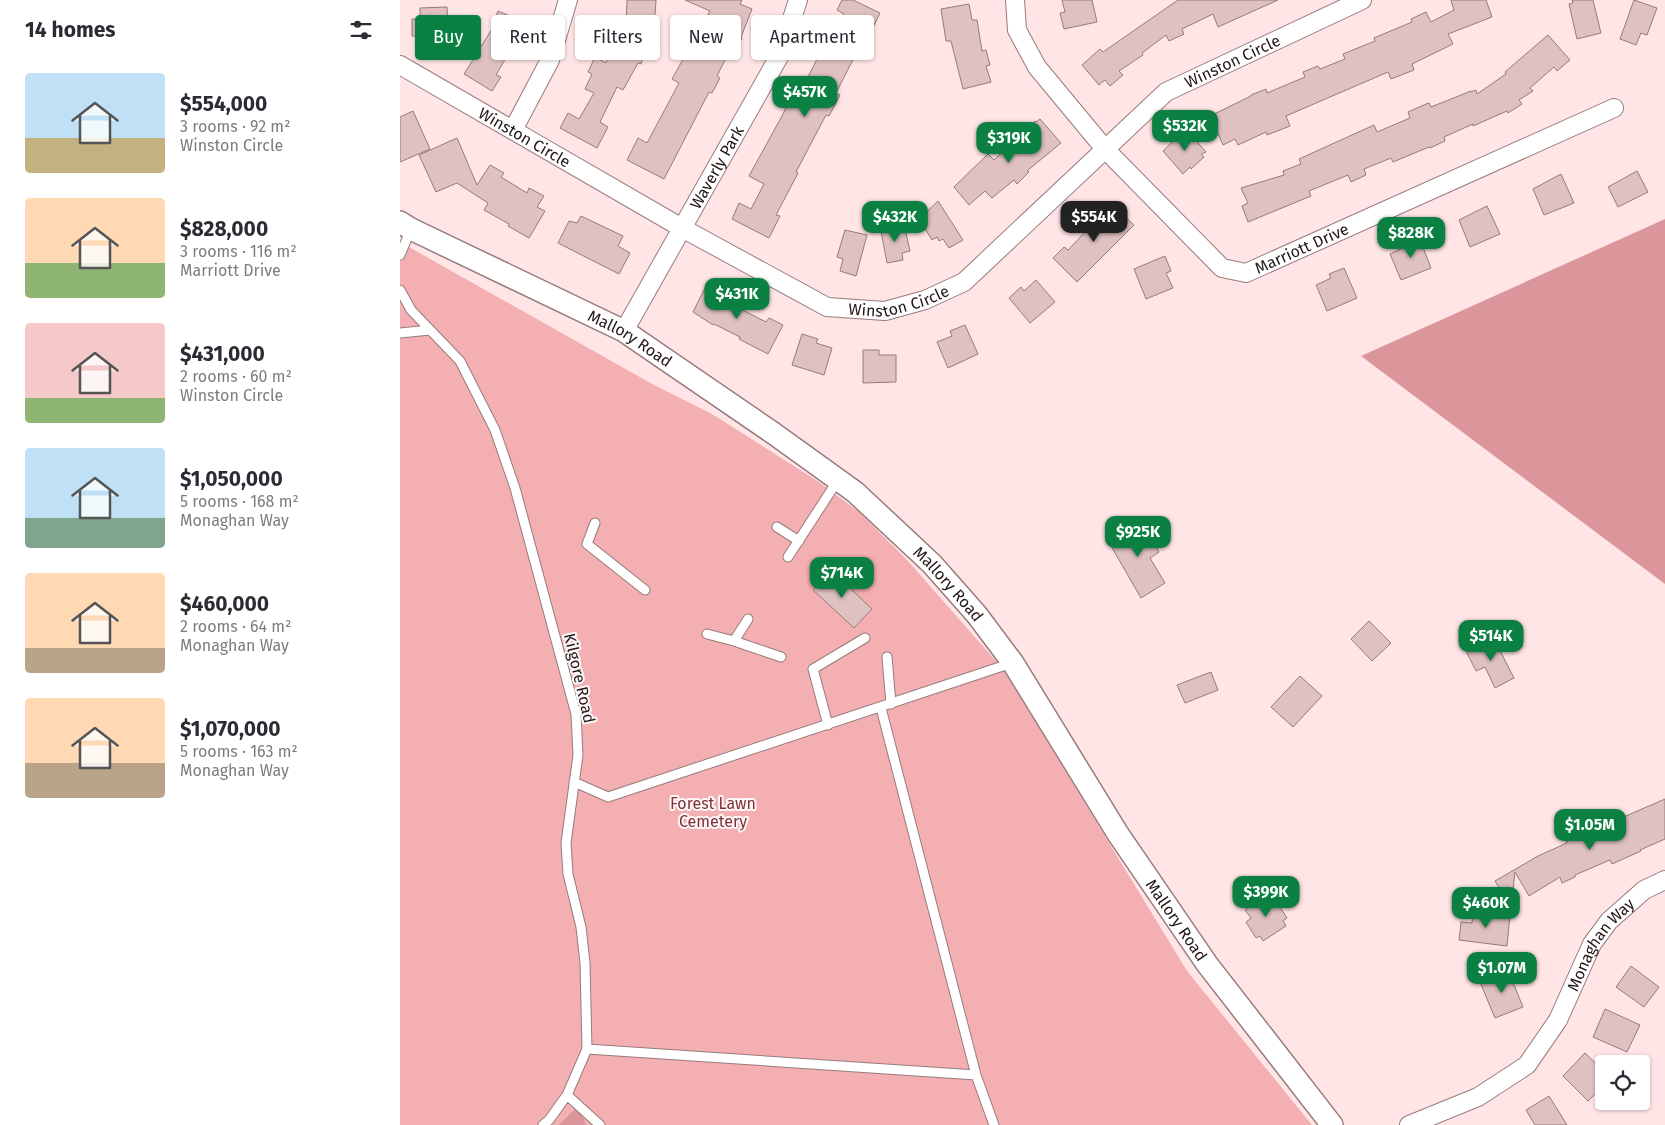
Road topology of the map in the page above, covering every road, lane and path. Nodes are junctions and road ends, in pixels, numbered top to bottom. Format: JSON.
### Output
{"nodes":[{"id":1,"x":568,"y":0,"type":"edge"},
{"id":2,"x":798,"y":0,"type":"edge"},
{"id":3,"x":1014,"y":0,"type":"edge"},
{"id":4,"x":1362,"y":0,"type":"edge"},
{"id":5,"x":400,"y":65,"type":"edge"},
{"id":6,"x":1614,"y":108,"type":"dead end"},
{"id":7,"x":513,"y":130,"type":"junction"},
{"id":8,"x":1105,"y":149,"type":"junction"},
{"id":9,"x":406,"y":225,"type":"edge"},
{"id":10,"x":682,"y":228,"type":"junction"},
{"id":11,"x":400,"y":255,"type":"edge"},
{"id":12,"x":400,"y":291,"type":"edge"},
{"id":13,"x":430,"y":330,"type":"junction"},
{"id":14,"x":624,"y":331,"type":"junction"},
{"id":15,"x":400,"y":333,"type":"edge"},
{"id":16,"x":838,"y":480,"type":"junction"},
{"id":17,"x":595,"y":523,"type":"dead end"},
{"id":18,"x":777,"y":526,"type":"dead end"},
{"id":19,"x":798,"y":541,"type":"junction"},
{"id":20,"x":788,"y":557,"type":"dead end"},
{"id":21,"x":645,"y":590,"type":"dead end"},
{"id":22,"x":748,"y":619,"type":"dead end"},
{"id":23,"x":707,"y":634,"type":"dead end"},
{"id":24,"x":865,"y":638,"type":"dead end"},
{"id":25,"x":734,"y":641,"type":"junction"},
{"id":26,"x":781,"y":657,"type":"dead end"},
{"id":27,"x":887,"y":658,"type":"dead end"},
{"id":28,"x":1013,"y":663,"type":"junction"},
{"id":29,"x":891,"y":704,"type":"junction"},
{"id":30,"x":881,"y":708,"type":"junction"},
{"id":31,"x":828,"y":725,"type":"junction"},
{"id":32,"x":574,"y":782,"type":"junction"},
{"id":33,"x":1665,"y":880,"type":"edge"},
{"id":34,"x":587,"y":1049,"type":"junction"},
{"id":35,"x":976,"y":1075,"type":"junction"},
{"id":36,"x":567,"y":1095,"type":"junction"},
{"id":37,"x":543,"y":1125,"type":"edge"},
{"id":38,"x":600,"y":1125,"type":"edge"},
{"id":39,"x":994,"y":1125,"type":"edge"},
{"id":40,"x":1332,"y":1125,"type":"edge"},
{"id":41,"x":1409,"y":1125,"type":"edge"}],
"edges":[{"from":1,"to":7,"type":"street"},
{"from":2,"to":10,"type":"street","name":"Waverly Park"},
{"from":3,"to":8,"type":"street","name":"Marriott Drive"},
{"from":4,"to":8,"type":"street","name":"Winston Circle"},
{"from":5,"to":7,"type":"street","name":"Winston Circle"},
{"from":6,"to":8,"type":"street","name":"Marriott Drive"},
{"from":7,"to":10,"type":"street","name":"Winston Circle"},
{"from":8,"to":10,"type":"street","name":"Winston Circle"},
{"from":9,"to":11,"type":"lane"},
{"from":9,"to":14,"type":"street","name":"Mallory Road"},
{"from":10,"to":14,"type":"street","name":"Waverly Park"},
{"from":12,"to":13,"type":"lane","name":"Kilgore Road"},
{"from":13,"to":15,"type":"lane"},
{"from":13,"to":32,"type":"lane","name":"Kilgore Road"},
{"from":14,"to":16,"type":"street","name":"Mallory Road"},
{"from":16,"to":19,"type":"lane"},
{"from":16,"to":28,"type":"street","name":"Mallory Road"},
{"from":17,"to":21,"type":"lane"},
{"from":18,"to":19,"type":"lane"},
{"from":19,"to":20,"type":"lane"},
{"from":22,"to":25,"type":"lane"},
{"from":23,"to":25,"type":"lane"},
{"from":24,"to":31,"type":"lane"},
{"from":25,"to":26,"type":"lane"},
{"from":27,"to":29,"type":"lane"},
{"from":28,"to":29,"type":"lane"},
{"from":28,"to":40,"type":"street","name":"Mallory Road"},
{"from":29,"to":30,"type":"lane"},
{"from":30,"to":31,"type":"lane"},
{"from":30,"to":35,"type":"lane"},
{"from":31,"to":32,"type":"lane"},
{"from":32,"to":34,"type":"lane","name":"Kilgore Road"},
{"from":33,"to":41,"type":"street","name":"Monaghan Way"},
{"from":34,"to":35,"type":"lane"},
{"from":34,"to":36,"type":"lane","name":"Kilgore Road"},
{"from":35,"to":39,"type":"lane"},
{"from":36,"to":37,"type":"lane","name":"Kilgore Road"},
{"from":36,"to":38,"type":"lane"}]}
